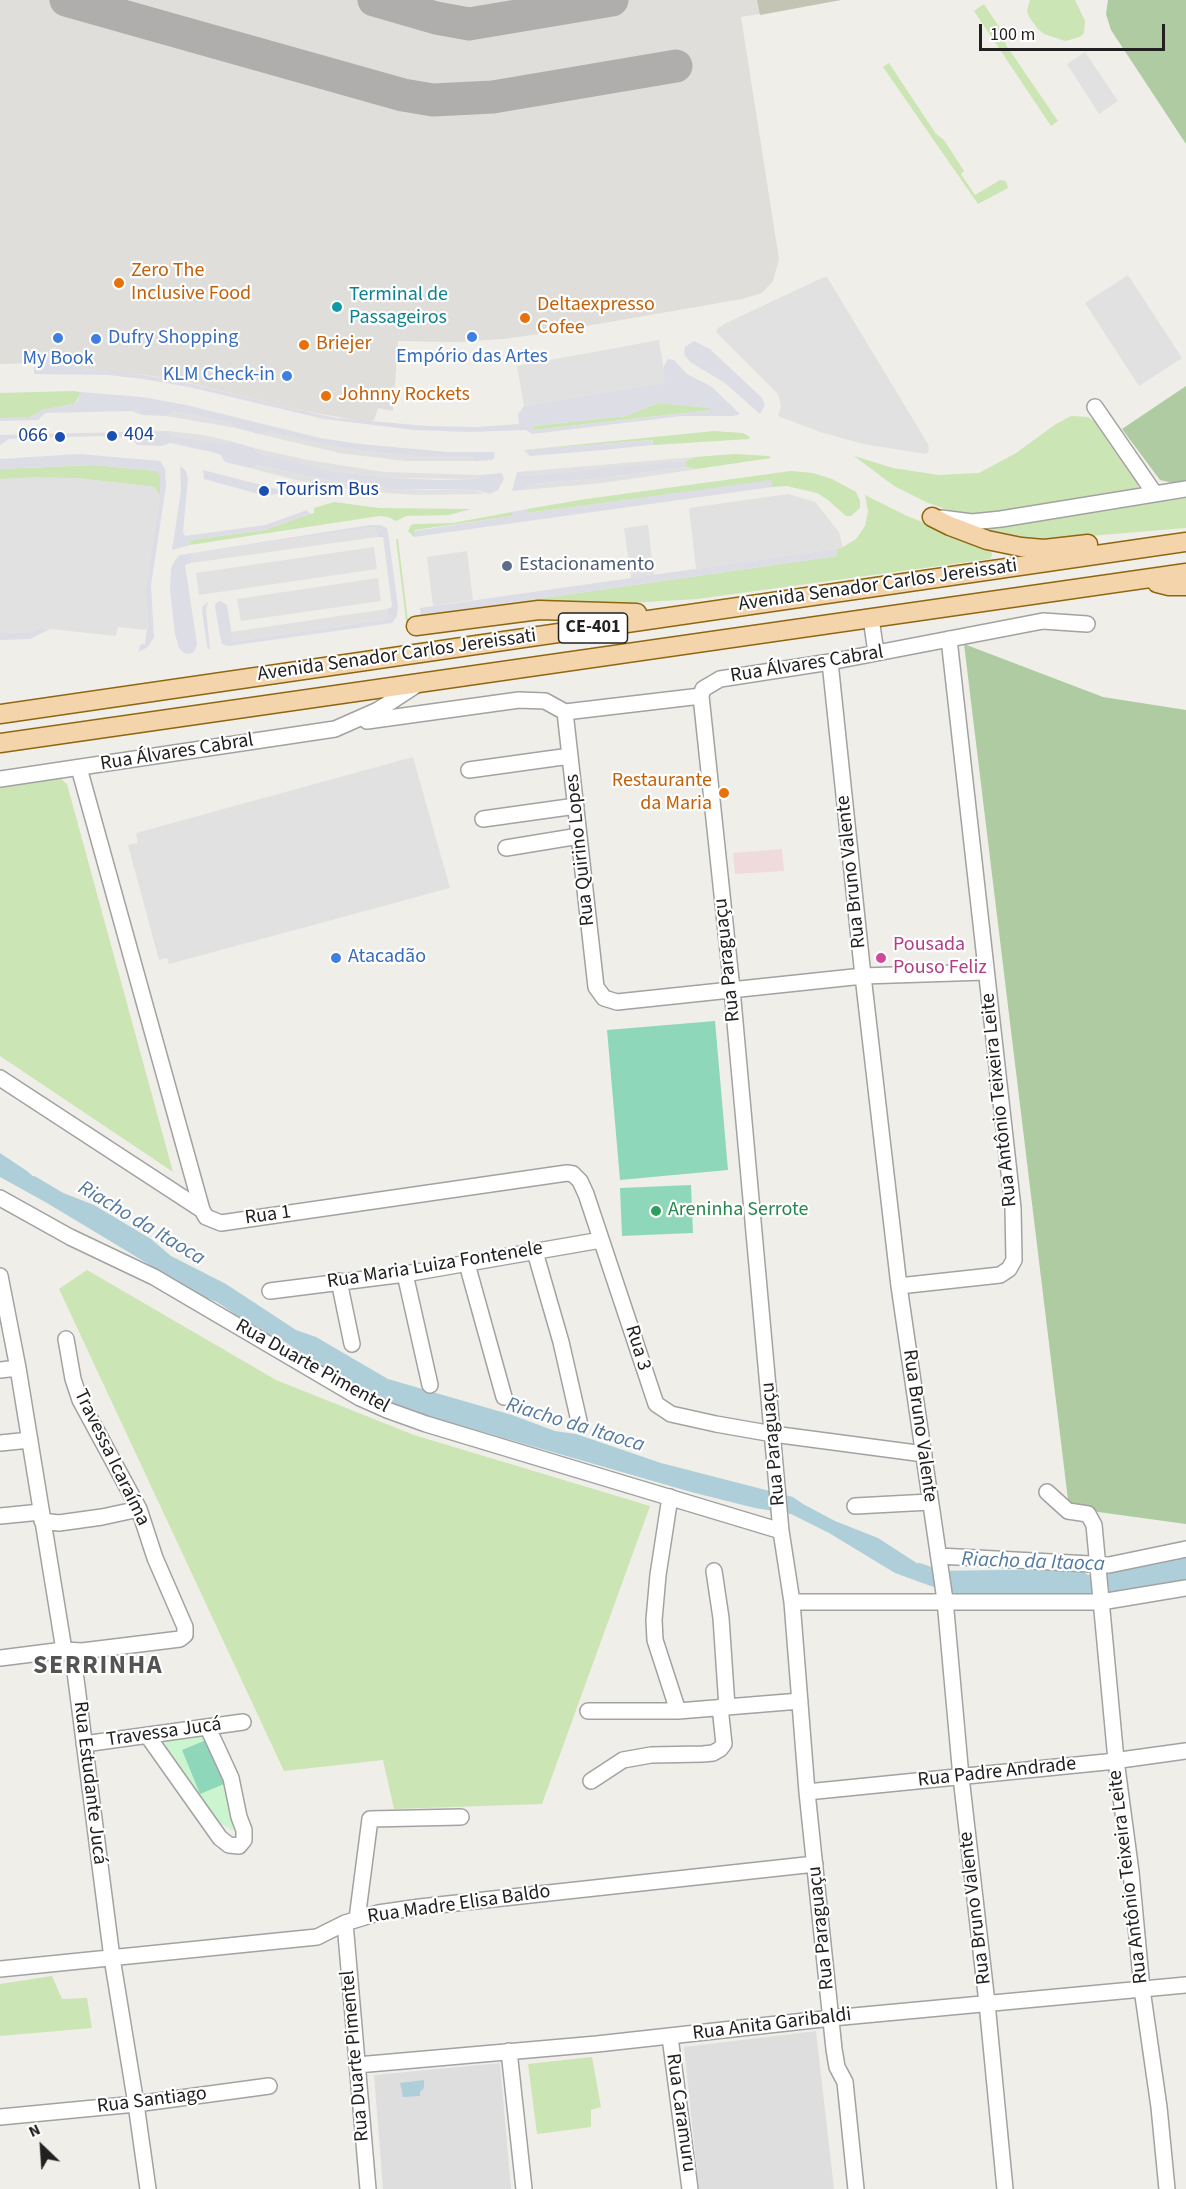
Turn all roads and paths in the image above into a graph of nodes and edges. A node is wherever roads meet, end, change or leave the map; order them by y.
1 (1095, 407) dead end
2 (1186, 489) edge
3 (1155, 494) junction
4 (932, 517) joint
5 (1180, 543) edge
6 (1186, 573) edge
7 (1144, 579) junction
8 (1186, 586) edge
9 (687, 614) junction
10 (871, 618) junction
11 (1087, 624) dead end
12 (417, 626) dead end
13 (949, 639) junction
14 (876, 654) junction
15 (830, 662) junction
16 (418, 684) junction
17 (701, 696) junction
18 (565, 712) junction
19 (0, 714) edge
20 (353, 722) junction
21 (0, 743) edge
22 (570, 756) junction
23 (79, 768) junction
24 (469, 770) dead end
25 (0, 779) edge
26 (576, 806) junction
27 (483, 819) dead end
28 (579, 836) junction
29 (506, 848) dead end
30 (985, 972) junction
31 (863, 976) junction
32 (732, 989) junction
33 (0, 1078) edge
34 (576, 1176) joint
35 (0, 1198) edge
36 (202, 1210) junction
37 (601, 1240) junction
38 (535, 1252) junction
39 (468, 1264) junction
40 (405, 1274) junction
41 (0, 1276) edge
42 (339, 1281) junction
43 (899, 1286) junction
44 (270, 1291) dead end
45 (66, 1340) dead end
46 (352, 1344) dead end
47 (18, 1368) junction
48 (0, 1370) edge
49 (430, 1385) dead end
50 (504, 1397) dead end
51 (579, 1421) dead end
52 (774, 1434) junction
53 (30, 1440) junction
54 (0, 1443) edge
55 (924, 1454) junction
56 (1047, 1492) dead end
57 (670, 1497) junction
58 (930, 1502) junction
59 (855, 1506) dead end
60 (139, 1509) junction
61 (0, 1516) edge
62 (41, 1516) junction
63 (780, 1527) junction
64 (1186, 1549) edge
65 (939, 1559) junction
66 (1097, 1567) junction
67 (714, 1570) dead end
68 (1186, 1588) edge
69 (1101, 1599) junction
70 (945, 1601) junction
71 (792, 1602) junction
72 (64, 1650) junction
73 (0, 1658) edge
74 (800, 1701) junction
75 (724, 1707) junction
76 (588, 1711) dead end
77 (678, 1711) junction
78 (243, 1722) dead end
79 (208, 1728) junction
80 (147, 1735) junction
81 (84, 1744) junction
82 (1186, 1751) edge
83 (1116, 1760) junction
84 (961, 1777) junction
85 (591, 1781) dead end
86 (807, 1792) junction
87 (461, 1817) dead end
88 (815, 1864) junction
89 (351, 1921) junction
90 (112, 1958) junction
91 (0, 1969) edge
92 (1186, 1985) edge
93 (1142, 1989) junction
94 (987, 2003) junction
95 (831, 2018) junction
96 (670, 2037) junction
97 (509, 2051) junction
98 (357, 2065) junction
99 (269, 2086) dead end
100 (136, 2104) junction
101 (0, 2117) edge
102 (148, 2189) edge
103 (368, 2189) edge
104 (524, 2189) edge
105 (690, 2189) edge
106 (856, 2189) edge
107 (1005, 2189) edge
108 (1167, 2189) edge

1 - 3 street
2 - 3 street
3 - 4 street
4 - 5 main road
5 - 9 main road, Avenida Senador Carlos Jereissati / CE-401
6 - 7 main road, Avenida Senador Carlos Jereissati / CE-401
7 - 8 main road
7 - 10 main road, Avenida Senador Carlos Jereissati / CE-401
9 - 12 main road
9 - 19 main road, Avenida Senador Carlos Jereissati / CE-401
10 - 14 street
10 - 16 main road, Avenida Senador Carlos Jereissati / CE-401
11 - 13 street, Rua Álvares Cabral
13 - 14 street, Rua Álvares Cabral
13 - 30 street, Rua Antônio Teixeira Leite
14 - 15 street, Rua Álvares Cabral
15 - 17 street, Rua Álvares Cabral
15 - 31 street, Rua Bruno Valente
16 - 20 street, Rua Álvares Cabral
16 - 21 main road, Avenida Senador Carlos Jereissati / CE-401
17 - 18 street, Rua Álvares Cabral
17 - 32 street, Rua Paraguaçu
18 - 20 street, Rua Álvares Cabral
18 - 22 street, Rua Quirino Lopes
20 - 23 street, Rua Álvares Cabral
22 - 24 street
22 - 26 street, Rua Quirino Lopes
23 - 25 street, Rua Álvares Cabral
23 - 36 street
26 - 27 street
26 - 28 street, Rua Quirino Lopes
28 - 29 street
28 - 32 street, Rua Quirino Lopes
30 - 31 street
30 - 43 street, Rua Antônio Teixeira Leite
31 - 32 street
31 - 43 street, Rua Bruno Valente
32 - 52 street, Rua Paraguaçu
33 - 36 street, Rua 1
34 - 36 street, Rua 1
34 - 37 street, Rua 3
35 - 57 street, Rua Duarte Pimentel
37 - 38 street, Rua Maria Luiza Fontenele
37 - 52 street, Rua 3
38 - 39 street, Rua Maria Luiza Fontenele
38 - 51 street
39 - 40 street, Rua Maria Luiza Fontenele
39 - 50 street
40 - 42 street, Rua Maria Luiza Fontenele
40 - 49 street
41 - 47 street, Rua Estudante Jucá
42 - 44 street, Rua Maria Luiza Fontenele
42 - 46 street
43 - 55 street, Rua Bruno Valente
45 - 60 street, Travessa Icaraíma
47 - 48 street
47 - 53 street, Rua Estudante Jucá
52 - 55 street, Rua 3
52 - 63 street, Rua Paraguaçu
53 - 54 street
53 - 62 street, Rua Estudante Jucá
55 - 58 street, Rua Bruno Valente
56 - 66 street, Rua Antônio Teixeira Leite
57 - 63 street, Rua Duarte Pimentel
57 - 77 street
58 - 59 street
58 - 65 street, Rua Bruno Valente
60 - 62 street
60 - 72 street, Travessa Icaraíma
61 - 62 street
62 - 72 street, Rua Estudante Jucá
63 - 71 street, Rua Paraguaçu
64 - 66 street
65 - 66 street
65 - 70 street, Rua Bruno Valente
66 - 69 street, Rua Antônio Teixeira Leite
67 - 75 street
68 - 69 street
69 - 70 street
69 - 83 street, Rua Antônio Teixeira Leite
70 - 71 street
70 - 84 street, Rua Bruno Valente
71 - 74 street, Rua Paraguaçu
72 - 73 street
72 - 81 street, Rua Estudante Jucá
74 - 75 street
74 - 86 street, Rua Paraguaçu
75 - 77 street
75 - 85 street
76 - 77 street
78 - 79 street, Travessa Jucá
79 - 80 street, Travessa Jucá
79 - 80 street
80 - 81 street, Travessa Jucá
81 - 90 street, Rua Estudante Jucá
82 - 83 street, Rua Padre Andrade
83 - 84 street, Rua Padre Andrade
83 - 93 street, Rua Antônio Teixeira Leite
84 - 86 street, Rua Padre Andrade
84 - 94 street, Rua Bruno Valente
86 - 88 street, Rua Paraguaçu
87 - 89 street, Rua Duarte Pimentel
88 - 89 street, Rua Madre Elisa Baldo
88 - 95 street, Rua Paraguaçu
89 - 90 street, Rua Madre Elisa Baldo
89 - 98 street, Rua Duarte Pimentel
90 - 91 street, Rua Madre Elisa Baldo
90 - 100 street, Rua Estudante Jucá
92 - 93 street, Rua Anita Garibaldi
93 - 94 street, Rua Anita Garibaldi
93 - 108 street, Rua Antônio Teixeira Leite
94 - 95 street, Rua Anita Garibaldi
94 - 107 street, Rua Bruno Valente
95 - 96 street, Rua Anita Garibaldi
95 - 106 street, Rua Paraguaçu
96 - 97 street, Rua Anita Garibaldi
96 - 105 street, Rua Caramuru
97 - 98 street, Rua Anita Garibaldi
97 - 104 street
98 - 103 street, Rua Duarte Pimentel
99 - 100 street, Rua Santiago
100 - 101 street, Rua Santiago
100 - 102 street, Rua Estudante Jucá

